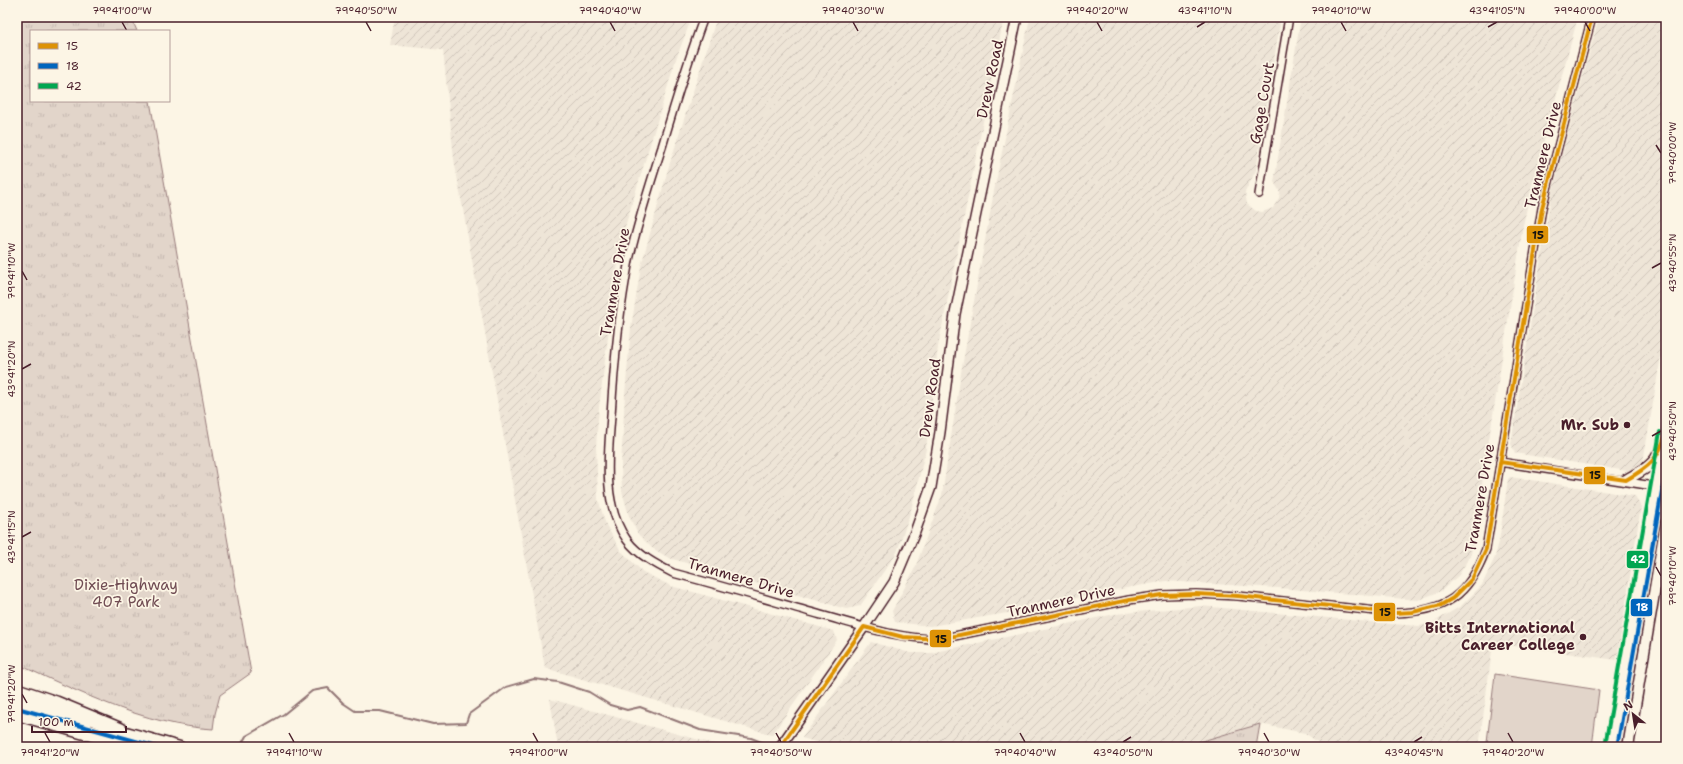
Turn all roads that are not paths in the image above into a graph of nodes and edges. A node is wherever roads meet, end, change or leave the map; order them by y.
1 (704, 17) edge
2 (1017, 17) edge
3 (1289, 17) edge
4 (1592, 17) edge
5 (1259, 194) dead end
6 (1666, 434) edge
7 (1500, 462) junction
8 (1626, 480) junction
9 (1662, 486) edge
10 (1666, 527) edge
11 (864, 627) junction
12 (17, 690) edge
13 (17, 702) edge
14 (17, 715) edge
15 (121, 730) junction
16 (130, 747) edge
17 (180, 747) edge
18 (780, 747) edge
19 (1611, 747) edge
20 (1628, 747) edge

1 - 11 street, Tranmere Drive
2 - 11 street, Drew Road
3 - 5 street, Gage Court
4 - 7 street, Tranmere Drive
6 - 8 main road
6 - 9 main road
7 - 8 street
7 - 11 street, Tranmere Drive
8 - 9 street
9 - 19 main road
10 - 20 main road
11 - 18 street, Drew Road
12 - 15 highway
13 - 15 main road
14 - 16 main road
15 - 17 main road

